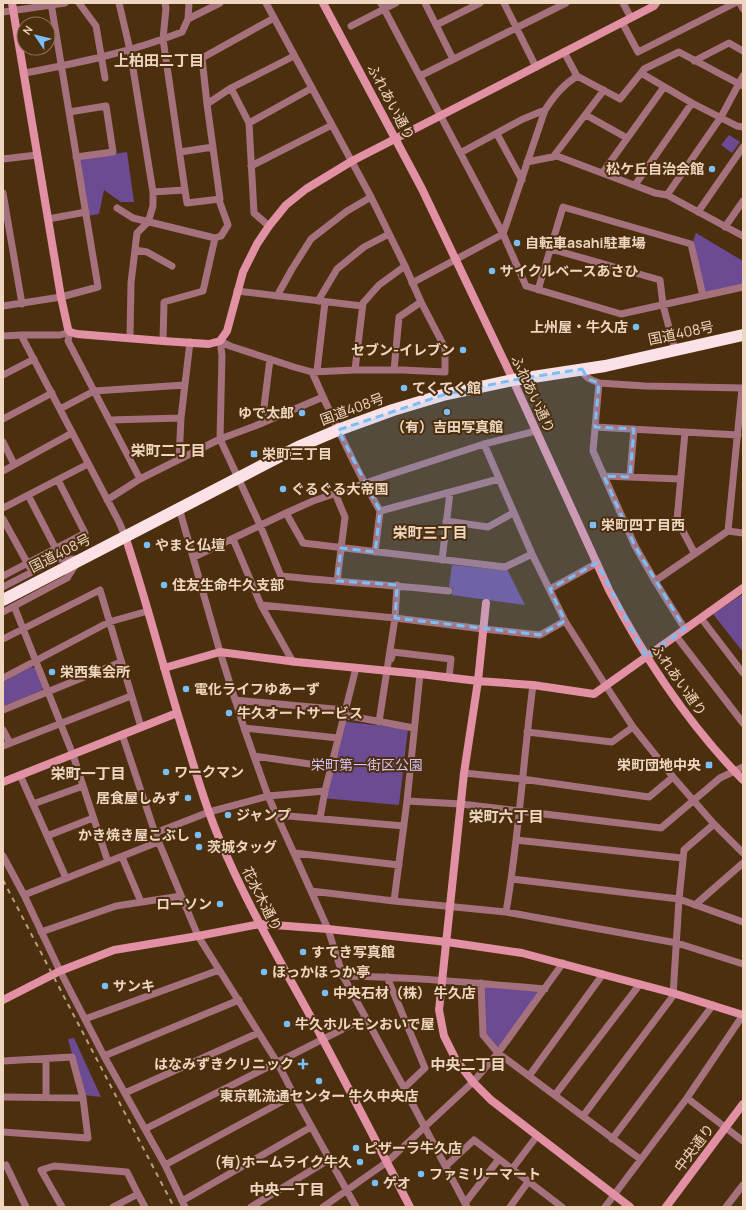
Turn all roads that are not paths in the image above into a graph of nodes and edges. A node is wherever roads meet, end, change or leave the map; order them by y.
1 (65, 3) edge
2 (79, 3) edge
3 (119, 3) edge
4 (165, 3) edge
5 (189, 3) edge
6 (220, 3) edge
7 (266, 3) edge
8 (323, 3) edge
9 (396, 3) edge
10 (425, 3) edge
11 (480, 3) edge
12 (504, 3) edge
13 (566, 3) edge
14 (623, 3) edge
15 (656, 3) edge
16 (735, 3) edge
17 (740, 3) edge
18 (51, 4) edge
19 (382, 6) edge
20 (12, 7) edge
21 (743, 9) edge
22 (3, 12) edge
23 (274, 18) junction
24 (631, 18) junction
25 (188, 19) junction
26 (622, 22) junction
27 (436, 25) junction
28 (351, 26) dead end
29 (516, 28) junction
30 (163, 39) junction
31 (130, 50) junction
32 (743, 51) edge
33 (564, 52) junction
34 (294, 56) junction
35 (102, 57) junction
36 (454, 59) junction
37 (694, 60) junction
38 (61, 66) junction
39 (536, 67) junction
40 (24, 73) junction
41 (641, 73) junction
42 (420, 76) junction
43 (577, 76) junction
44 (743, 76) edge
45 (105, 78) dead end
46 (741, 85) edge
47 (664, 87) junction
48 (231, 88) junction
49 (312, 88) junction
50 (604, 90) junction
51 (692, 103) junction
52 (206, 104) junction
53 (545, 110) junction
54 (69, 112) junction
55 (586, 114) junction
56 (441, 116) junction
57 (721, 117) junction
58 (249, 123) junction
59 (332, 124) junction
60 (743, 127) edge
61 (497, 134) junction
62 (628, 138) junction
63 (396, 139) junction
64 (213, 147) junction
65 (743, 147) edge
66 (180, 152) junction
67 (460, 153) junction
68 (37, 155) junction
69 (76, 157) junction
70 (553, 157) junction
71 (3, 160) edge
72 (352, 161) junction
73 (527, 162) junction
74 (251, 166) junction
75 (603, 172) junction
76 (522, 180) junction
77 (635, 185) junction
78 (185, 190) junction
79 (153, 192) junction
80 (3, 194) edge
81 (667, 195) junction
82 (371, 198) junction
83 (219, 200) junction
84 (743, 201) edge
85 (117, 208) dead end
86 (86, 212) junction
87 (698, 212) junction
88 (48, 219) junction
89 (148, 222) junction
90 (269, 226) junction
91 (725, 227) junction
92 (389, 234) junction
93 (503, 234) junction
94 (743, 236) edge
95 (215, 238) junction
96 (551, 249) junction
97 (135, 250) junction
98 (456, 259) junction
99 (172, 266) dead end
100 (405, 266) junction
101 (412, 283) junction
102 (743, 287) edge
103 (538, 290) junction
104 (237, 291) junction
105 (277, 296) junction
106 (703, 296) junction
107 (61, 297) junction
108 (321, 301) junction
109 (421, 302) junction
110 (22, 304) junction
111 (663, 305) junction
112 (3, 306) edge
113 (362, 306) junction
114 (70, 332) junction
115 (21, 335) junction
116 (743, 335) edge
117 (3, 336) edge
118 (130, 338) junction
119 (163, 341) junction
120 (220, 341) junction
121 (190, 342) junction
122 (675, 350) junction
123 (34, 359) junction
124 (270, 359) junction
125 (355, 370) junction
126 (394, 370) junction
127 (582, 370) junction
128 (315, 371) junction
129 (3, 375) edge
130 (513, 380) junction
131 (600, 383) junction
132 (185, 385) junction
133 (742, 388) edge
134 (94, 391) junction
135 (52, 393) junction
136 (323, 397) junction
137 (60, 409) junction
138 (181, 418) junction
139 (3, 419) edge
140 (110, 420) junction
141 (262, 423) junction
142 (595, 427) junction
143 (634, 429) junction
144 (338, 430) junction
145 (536, 431) junction
146 (685, 432) junction
147 (72, 433) junction
148 (738, 435) junction
149 (220, 439) junction
150 (3, 442) edge
151 (484, 444) junction
152 (179, 459) junction
153 (14, 464) junction
154 (88, 464) junction
155 (3, 466) edge
156 (3, 470) edge
157 (604, 476) junction
158 (237, 477) junction
159 (630, 477) junction
160 (140, 479) junction
161 (58, 480) junction
162 (499, 480) junction
163 (680, 480) junction
164 (364, 483) junction
165 (450, 492) junction
166 (335, 493) junction
167 (28, 496) junction
168 (107, 500) junction
169 (3, 508) edge
170 (179, 508) junction
171 (380, 512) junction
172 (286, 513) junction
173 (513, 513) junction
174 (3, 519) edge
175 (446, 521) junction
176 (260, 525) junction
177 (728, 531) junction
178 (743, 533) edge
179 (125, 536) junction
180 (233, 539) junction
181 (341, 548) junction
182 (56, 549) junction
183 (375, 552) junction
184 (532, 554) junction
185 (695, 554) junction
186 (194, 558) junction
187 (80, 559) junction
188 (442, 560) junction
189 (596, 563) junction
190 (28, 564) junction
191 (32, 572) junction
192 (3, 576) edge
193 (654, 581) junction
194 (337, 582) junction
195 (397, 585) junction
196 (3, 587) edge
197 (743, 588) edge
198 (550, 589) junction
199 (449, 591) dead end
200 (3, 600) edge
201 (486, 602) dead end
202 (261, 605) junction
203 (14, 606) junction
204 (148, 611) junction
205 (3, 612) edge
206 (395, 618) junction
207 (701, 618) junction
208 (566, 621) junction
209 (110, 622) junction
210 (22, 629) junction
211 (483, 629) junction
212 (685, 629) junction
213 (676, 636) junction
214 (3, 639) edge
215 (220, 652) junction
216 (646, 658) junction
217 (35, 661) junction
218 (121, 662) junction
219 (293, 662) junction
220 (164, 668) junction
221 (356, 668) junction
222 (387, 671) junction
223 (743, 673) edge
224 (420, 674) junction
225 (3, 678) edge
226 (449, 678) junction
227 (478, 681) junction
228 (534, 685) junction
229 (606, 686) junction
230 (47, 692) junction
231 (132, 696) junction
232 (235, 700) junction
233 (3, 710) edge
234 (177, 713) junction
235 (345, 713) junction
236 (379, 722) junction
237 (60, 723) junction
238 (743, 723) edge
239 (141, 727) junction
240 (633, 727) junction
241 (244, 728) junction
242 (414, 728) junction
243 (3, 730) edge
244 (527, 732) junction
245 (122, 734) junction
246 (338, 738) junction
247 (6, 745) edge
248 (73, 754) junction
249 (254, 756) junction
250 (331, 767) junction
251 (743, 767) edge
252 (734, 771) junction
253 (464, 773) junction
254 (20, 775) junction
255 (673, 778) junction
256 (522, 779) junction
257 (743, 780) edge
258 (3, 782) edge
259 (83, 786) junction
260 (325, 791) junction
261 (268, 796) junction
262 (693, 801) junction
263 (407, 802) junction
264 (33, 804) junction
265 (461, 804) junction
266 (209, 812) junction
267 (519, 812) junction
268 (278, 815) junction
269 (93, 818) junction
270 (320, 818) junction
271 (714, 824) junction
272 (404, 826) junction
273 (155, 833) junction
274 (47, 836) junction
275 (516, 840) junction
276 (158, 842) junction
277 (295, 853) junction
278 (743, 853) edge
279 (3, 856) edge
280 (122, 857) junction
281 (682, 858) junction
282 (108, 862) junction
283 (743, 863) edge
284 (399, 865) junction
285 (66, 878) junction
286 (512, 879) junction
287 (311, 891) junction
288 (24, 895) junction
289 (181, 896) junction
290 (679, 899) junction
291 (394, 901) junction
292 (141, 902) junction
293 (695, 904) junction
294 (451, 906) junction
295 (506, 912) junction
296 (743, 922) edge
297 (260, 924) junction
298 (328, 929) junction
299 (41, 932) junction
300 (198, 936) junction
301 (447, 942) junction
302 (677, 943) junction
303 (563, 963) junction
304 (743, 964) edge
305 (219, 970) junction
306 (60, 971) junction
307 (603, 974) junction
308 (343, 976) junction
309 (387, 977) junction
310 (441, 980) junction
311 (481, 983) junction
312 (640, 984) junction
313 (545, 989) junction
314 (673, 993) junction
315 (3, 1000) edge
316 (239, 1000) junction
317 (713, 1005) junction
318 (743, 1015) edge
319 (365, 1018) junction
320 (85, 1019) junction
321 (258, 1033) junction
322 (323, 1040) junction
323 (498, 1052) junction
324 (104, 1056) junction
325 (46, 1060) junction
326 (3, 1062) edge
327 (277, 1062) junction
328 (529, 1076) junction
329 (473, 1082) junction
330 (404, 1088) junction
331 (125, 1093) junction
332 (294, 1095) junction
333 (555, 1095) junction
334 (3, 1097) edge
335 (46, 1097) junction
336 (83, 1098) junction
337 (687, 1098) junction
338 (743, 1104) edge
339 (583, 1116) junction
340 (311, 1127) junction
341 (425, 1127) junction
342 (726, 1127) junction
343 (145, 1129) junction
344 (3, 1132) edge
345 (537, 1136) junction
346 (612, 1139) junction
347 (743, 1141) edge
348 (330, 1159) junction
349 (499, 1159) junction
350 (640, 1160) junction
351 (386, 1162) junction
352 (165, 1164) junction
353 (6, 1165) dead end
354 (446, 1166) junction
355 (512, 1169) junction
356 (528, 1182) junction
357 (743, 1185) edge
358 (347, 1190) junction
359 (138, 1194) junction
360 (614, 1195) junction
361 (184, 1204) edge
362 (466, 1205) edge
363 (560, 1206) edge
364 (26, 1207) edge
365 (62, 1207) edge
366 (113, 1207) edge
367 (145, 1207) edge
368 (251, 1207) edge
369 (323, 1207) edge
370 (356, 1207) edge
371 (410, 1207) edge
372 (510, 1207) edge
373 (605, 1207) edge
374 (630, 1207) edge
375 (666, 1207) edge
376 (726, 1207) edge

1 - 18 street
2 - 35 street
3 - 31 street
4 - 30 street
5 - 25 street
6 - 25 street
7 - 23 street
8 - 63 street, ふれあい通り
9 - 19 street
10 - 27 street
11 - 27 street
12 - 29 street
13 - 29 street
14 - 24 street
15 - 24 street
16 - 26 street
17 - 21 street
18 - 20 street
18 - 38 street
19 - 28 street
19 - 42 street
20 - 22 street
20 - 40 street
23 - 34 street
23 - 52 street
24 - 26 street
25 - 30 street
26 - 33 street
27 - 36 street
29 - 36 street
29 - 39 street
30 - 31 street
30 - 66 street
31 - 35 street
31 - 79 street
32 - 37 street
33 - 39 street
33 - 43 street
34 - 48 street
34 - 49 street
35 - 38 street
35 - 45 street
36 - 42 street
37 - 41 street
37 - 46 street
38 - 40 street
38 - 54 street
39 - 56 street
40 - 68 street
41 - 47 street
41 - 50 street
42 - 56 street
43 - 50 street
43 - 53 street
44 - 46 street
46 - 57 street
47 - 51 street
47 - 62 street
48 - 52 street
48 - 58 street
49 - 58 street
49 - 59 street
50 - 55 street
51 - 57 street
51 - 77 street
52 - 64 street
53 - 61 street
53 - 73 street
54 - 69 street
54 - 69 street
55 - 62 street
55 - 70 street
56 - 63 street
56 - 67 street
57 - 60 street
57 - 81 street
58 - 74 street
59 - 72 street
59 - 74 street
61 - 67 street
61 - 76 street
62 - 75 street
63 - 72 street
63 - 98 street, ふれあい通り
64 - 66 street
64 - 83 street
65 - 87 street
66 - 78 street
67 - 93 street
68 - 71 street
68 - 88 street
69 - 86 street
70 - 73 street
70 - 75 street
72 - 82 street
72 - 90 street
73 - 76 street
74 - 90 street
75 - 77 street
76 - 93 street
77 - 81 street
78 - 79 street
78 - 83 street
79 - 89 street
80 - 110 street
81 - 87 street
82 - 92 street
82 - 105 street
83 - 95 street
84 - 91 street
85 - 89 street
86 - 88 street
86 - 107 street
87 - 91 street
88 - 107 street
89 - 95 street
89 - 97 street
90 - 104 street
91 - 94 street
92 - 100 street
92 - 108 street
93 - 98 street
93 - 103 street
95 - 119 street
96 - 103 street
96 - 106 street
96 - 111 street
97 - 99 street
97 - 118 street
98 - 101 street
98 - 130 street, ふれあい通り
100 - 101 street
100 - 113 street
101 - 109 street
102 - 106 street
103 - 111 street
104 - 105 street
104 - 120 street
105 - 108 street
106 - 111 street
107 - 110 street
107 - 114 street
108 - 113 street
108 - 128 street
109 - 126 street
109 - 126 street
110 - 112 street
111 - 122 street
113 - 125 street
114 - 115 street
114 - 118 street
114 - 134 street
115 - 117 street
115 - 123 street
116 - 122 highway, 国道408号
118 - 119 street
119 - 121 street
120 - 121 street
120 - 124 street
120 - 149 street
121 - 132 street
122 - 127 highway, 国道408号
123 - 129 street
123 - 135 street
124 - 128 street
124 - 141 street
125 - 126 street
125 - 128 street
127 - 130 highway, 国道408号
127 - 131 street
128 - 136 street
130 - 144 highway, 国道408号
130 - 145 street, ふれあい通り
131 - 133 street
131 - 142 street
132 - 134 street
132 - 138 street
133 - 148 street
134 - 137 street
134 - 140 street
135 - 137 street
135 - 139 street
136 - 141 street
136 - 144 street
137 - 147 street
138 - 140 street
138 - 152 street
140 - 160 street
141 - 149 street
142 - 143 street
142 - 157 street
143 - 146 street
143 - 159 street
144 - 158 highway, 国道408号
144 - 164 street
145 - 151 street
145 - 189 street, ふれあい通り
146 - 148 street
146 - 163 street
147 - 153 street
147 - 154 street
148 - 177 street
149 - 152 street
149 - 158 street
150 - 153 street
151 - 162 street
151 - 164 street
152 - 160 street
153 - 155 street
153 - 156 street
154 - 161 street
154 - 168 street
157 - 159 street
157 - 193 street
158 - 170 highway, 国道408号
158 - 176 street
159 - 163 street
160 - 168 street
161 - 167 street
161 - 182 street
162 - 165 street
162 - 173 street
163 - 185 street
164 - 166 street
164 - 171 street
165 - 171 street
165 - 175 street
166 - 172 street
166 - 181 street
167 - 169 street
167 - 182 street
168 - 179 street
170 - 179 highway, 国道408号
170 - 186 street
171 - 183 street
172 - 176 street
172 - 181 street
173 - 175 street
173 - 184 street
174 - 190 street
175 - 188 street
176 - 180 street
176 - 194 street
177 - 178 street
177 - 185 street
179 - 187 highway, 国道408号
179 - 204 street, 花水木通り
180 - 186 street
180 - 202 street
181 - 183 street
181 - 194 street
182 - 190 street
183 - 188 street
184 - 188 street
184 - 198 street
185 - 193 street
186 - 215 street
187 - 191 street
187 - 200 highway, 国道408号
187 - 203 street
189 - 198 street
189 - 216 street, ふれあい通り
190 - 191 street
190 - 192 street
191 - 196 street
193 - 212 street
194 - 195 street
195 - 199 street
195 - 206 street
197 - 207 street
198 - 208 street
201 - 211 street
202 - 206 street
202 - 219 street
203 - 205 street
203 - 210 street
204 - 209 street
204 - 220 street, 花水木通り
206 - 211 street
206 - 222 street
207 - 212 street
207 - 223 street
208 - 211 street
208 - 229 street
209 - 210 street
209 - 217 street
209 - 218 street
210 - 214 street
210 - 217 street
211 - 227 street
212 - 213 street
213 - 216 street
213 - 238 street
215 - 219 street
215 - 220 street
215 - 232 street
216 - 229 street
216 - 252 street, ふれあい通り
217 - 225 street
217 - 230 street
218 - 230 street
218 - 231 street
219 - 221 street
220 - 234 street, 花水木通り
221 - 222 street
221 - 235 street
222 - 224 street
222 - 226 street
222 - 236 street
224 - 226 street
224 - 242 street
226 - 227 street
227 - 228 street
227 - 253 street
228 - 229 street
228 - 244 street
229 - 240 street
230 - 233 street
230 - 237 street
231 - 237 street
231 - 239 street
232 - 235 street
232 - 241 street
234 - 239 street
234 - 266 street, 花水木通り
235 - 236 street
235 - 246 street
236 - 242 street
237 - 247 street
237 - 248 street
239 - 245 street
240 - 244 street
240 - 255 street
241 - 246 street
241 - 249 street
242 - 263 street
243 - 247 street
244 - 256 street
245 - 248 street
245 - 273 street
246 - 250 street
248 - 254 street
248 - 259 street
249 - 250 street
249 - 261 street
250 - 260 street
251 - 252 street
252 - 257 street, ふれあい通り
252 - 262 street
253 - 256 street
253 - 265 street
254 - 258 street
254 - 264 street
255 - 256 street
255 - 262 street
256 - 267 street
259 - 264 street
259 - 269 street
260 - 261 street
260 - 270 street
261 - 266 street
261 - 268 street
262 - 267 street
262 - 271 street
263 - 265 street
263 - 272 street
264 - 274 street
265 - 267 street
265 - 294 street
266 - 273 street
266 - 297 street, 花水木通り
267 - 275 street
268 - 270 street
268 - 277 street
269 - 274 street
269 - 282 street
270 - 272 street
271 - 278 street
271 - 281 street
272 - 284 street
273 - 276 street
274 - 285 street
275 - 281 street
275 - 286 street
276 - 280 street
276 - 289 street
277 - 284 street
277 - 287 street
279 - 288 street
280 - 282 street
280 - 292 street
281 - 290 street
282 - 285 street
283 - 293 street
284 - 291 street
285 - 288 street
286 - 290 street
286 - 295 street
287 - 291 street
287 - 298 street
288 - 299 street
289 - 292 street
289 - 300 street
290 - 293 street
290 - 302 street
291 - 294 street
292 - 299 street
293 - 296 street
294 - 295 street
294 - 301 street
295 - 302 street
297 - 298 street
297 - 300 street
297 - 322 street, 花水木通り
298 - 301 street
298 - 308 street
299 - 306 street
300 - 305 street
300 - 306 street
301 - 303 street
301 - 310 street
302 - 304 street
302 - 314 street
303 - 307 street
303 - 313 street
305 - 316 street
305 - 320 street
306 - 315 street
306 - 320 street
307 - 312 street
307 - 328 street
308 - 309 street
308 - 319 street
309 - 310 street
309 - 330 street
310 - 311 street
310 - 329 street
311 - 313 street
311 - 323 street
312 - 314 street
312 - 333 street
313 - 323 street
314 - 317 street
314 - 339 street
316 - 321 street
316 - 324 street
317 - 318 street
317 - 346 street
318 - 337 street
319 - 322 street
319 - 330 street
320 - 324 street
321 - 327 street
321 - 331 street
322 - 327 street
322 - 351 street, 花水木通り
323 - 328 street
323 - 329 street
324 - 331 street
325 - 326 street
325 - 335 street
325 - 336 street
327 - 332 street
327 - 343 street
328 - 333 street
329 - 341 street
329 - 345 street
330 - 341 street
331 - 343 street
332 - 340 street
332 - 352 street
333 - 339 street
334 - 335 street
335 - 336 street
336 - 344 street
337 - 342 street
337 - 350 street
338 - 342 street, 中央通り
339 - 346 street
340 - 348 street
340 - 361 street
341 - 351 street
341 - 354 street
342 - 347 street
342 - 375 street, 中央通り
343 - 352 street
345 - 355 street
345 - 360 street
346 - 350 street
348 - 358 street
348 - 368 street
349 - 354 street
349 - 355 street
349 - 362 street
350 - 360 street
351 - 358 street
351 - 371 street, 花水木通り
352 - 361 street
353 - 364 street
354 - 362 street
355 - 356 street
356 - 363 street
356 - 372 street
357 - 376 street
358 - 369 street
358 - 370 street
359 - 365 street
359 - 366 street
359 - 367 street
360 - 373 street
360 - 374 street

